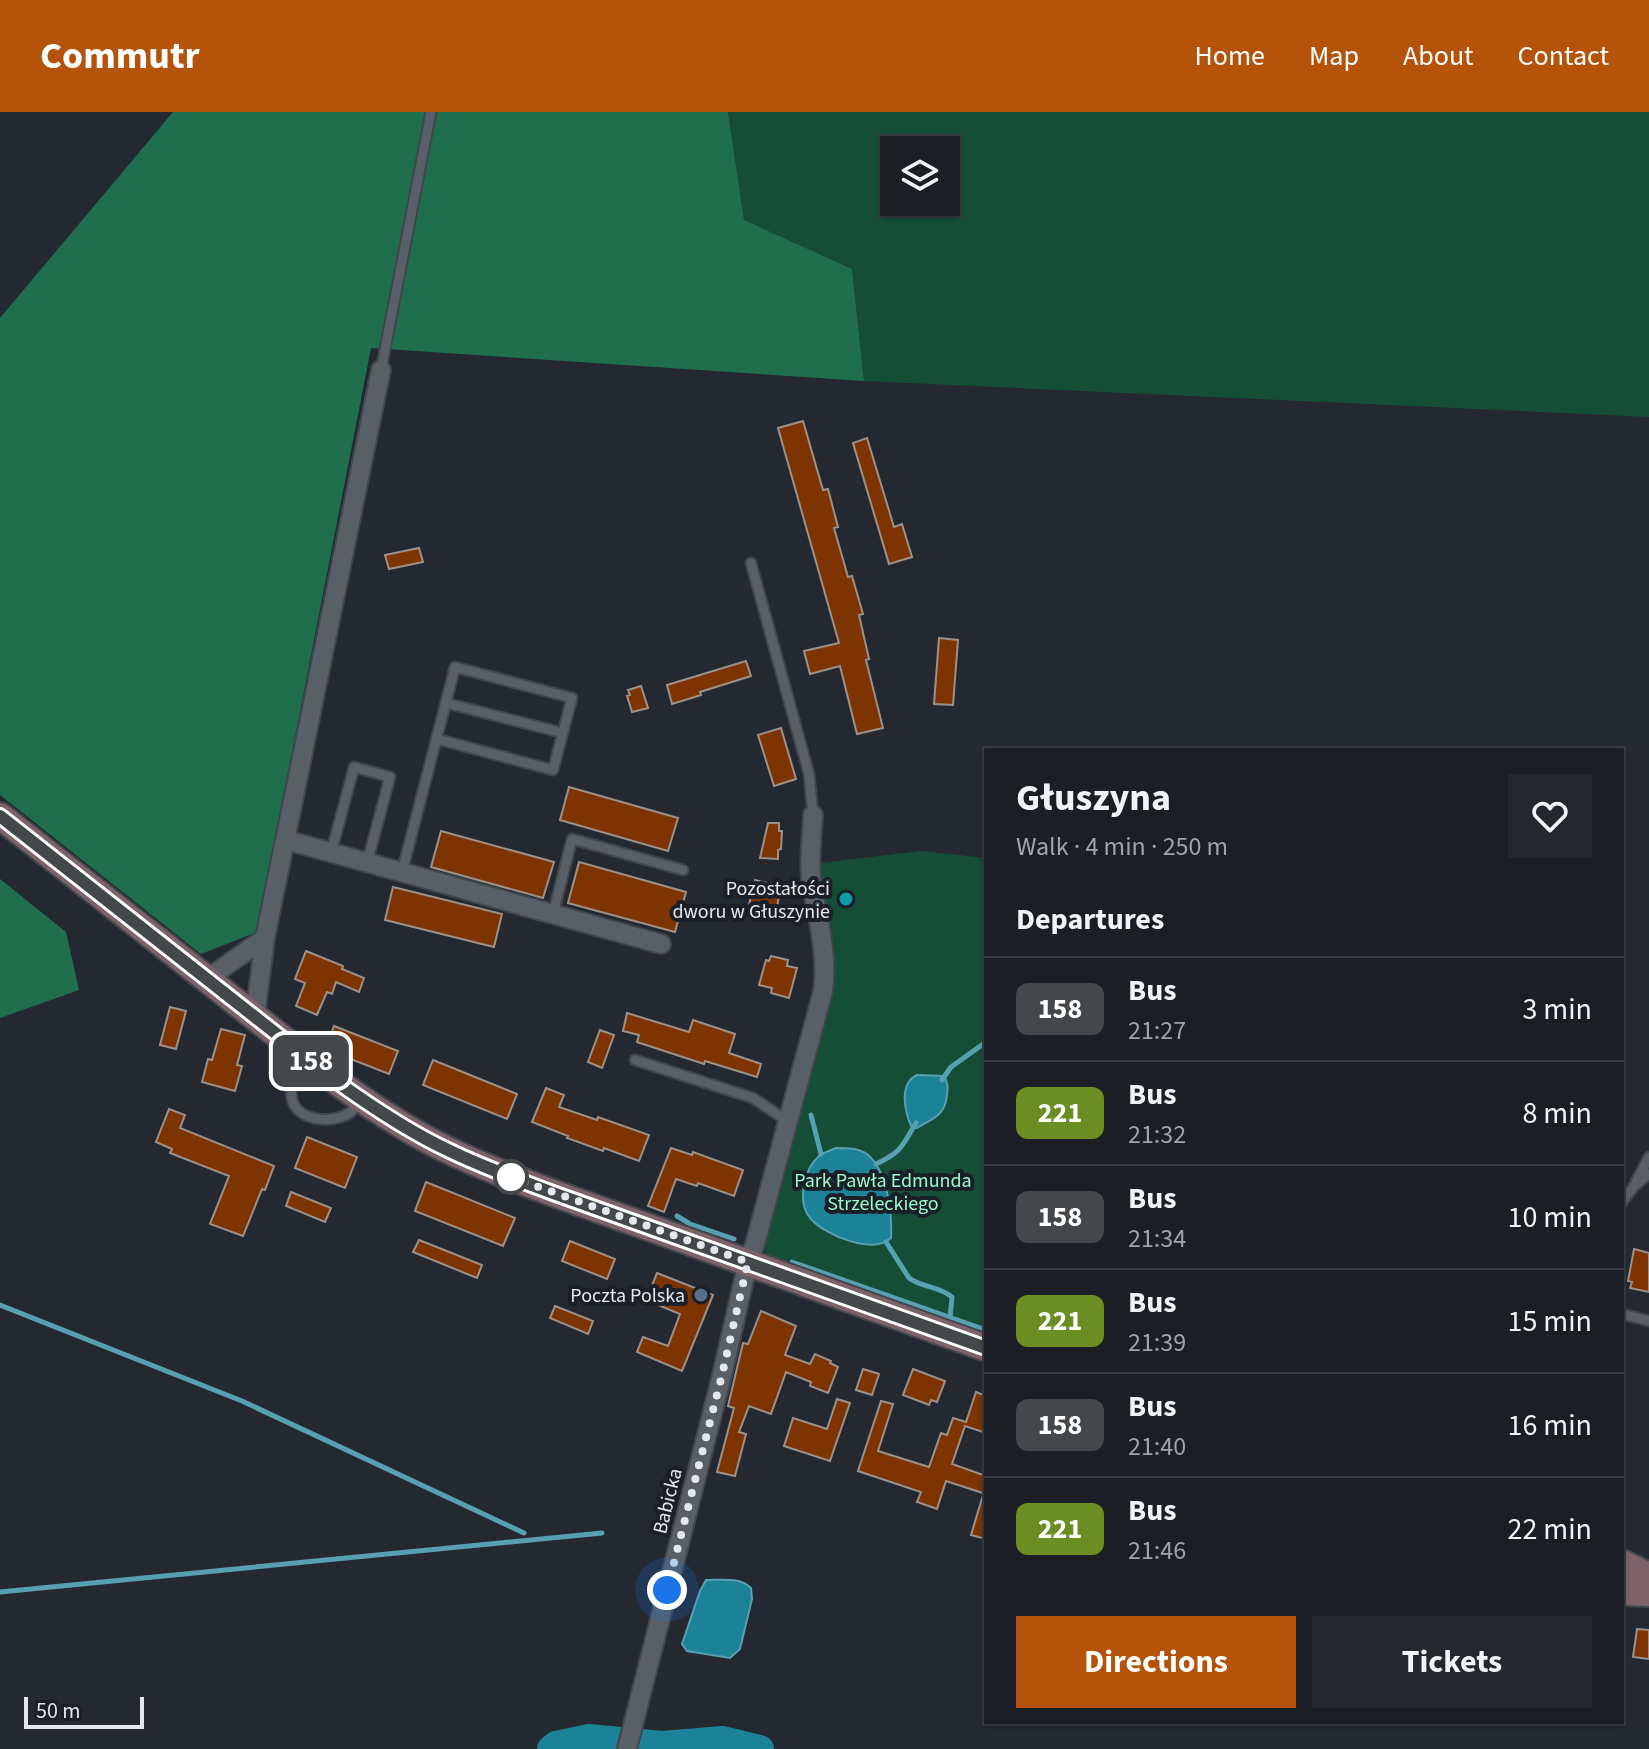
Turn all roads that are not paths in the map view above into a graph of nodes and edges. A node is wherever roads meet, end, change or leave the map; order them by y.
1 (431, 112) edge
2 (381, 370) joint
3 (751, 563) dead end
4 (446, 703) junction
5 (563, 733) junction
6 (437, 739) junction
7 (813, 815) joint
8 (0, 816) edge
9 (286, 840) junction
10 (331, 853) junction
11 (367, 863) junction
12 (683, 870) dead end
13 (402, 872) junction
14 (553, 914) junction
15 (265, 938) junction
16 (661, 944) dead end
17 (207, 979) junction
18 (255, 1016) junction
19 (298, 1051) junction
20 (635, 1060) dead end
21 (360, 1098) junction
22 (789, 1122) junction
23 (1649, 1157) edge
24 (1649, 1174) edge
25 (1634, 1186) junction
26 (1624, 1199) edge
27 (748, 1262) junction
28 (1624, 1315) edge
29 (1649, 1321) edge
30 (984, 1347) edge
31 (1624, 1564) edge
32 (1649, 1576) edge
33 (1624, 1592) edge
34 (1649, 1593) edge
35 (627, 1749) edge

1 - 2 lane
2 - 9 street
3 - 7 lane
4 - 5 lane
4 - 5 lane
4 - 6 lane
5 - 6 lane
6 - 13 lane
7 - 22 street, Babicka
8 - 17 street
9 - 10 street
9 - 15 street
10 - 11 street
10 - 11 lane
11 - 13 street
12 - 14 lane
13 - 14 street
14 - 16 street
15 - 17 street
15 - 18 street
17 - 18 street
18 - 19 street
19 - 21 street
19 - 21 lane
20 - 22 lane
21 - 27 street
22 - 27 street, Babicka
23 - 25 lane
24 - 25 lane
25 - 26 lane
27 - 30 street
27 - 35 street, Babicka
28 - 29 lane
31 - 32 street
33 - 34 street

